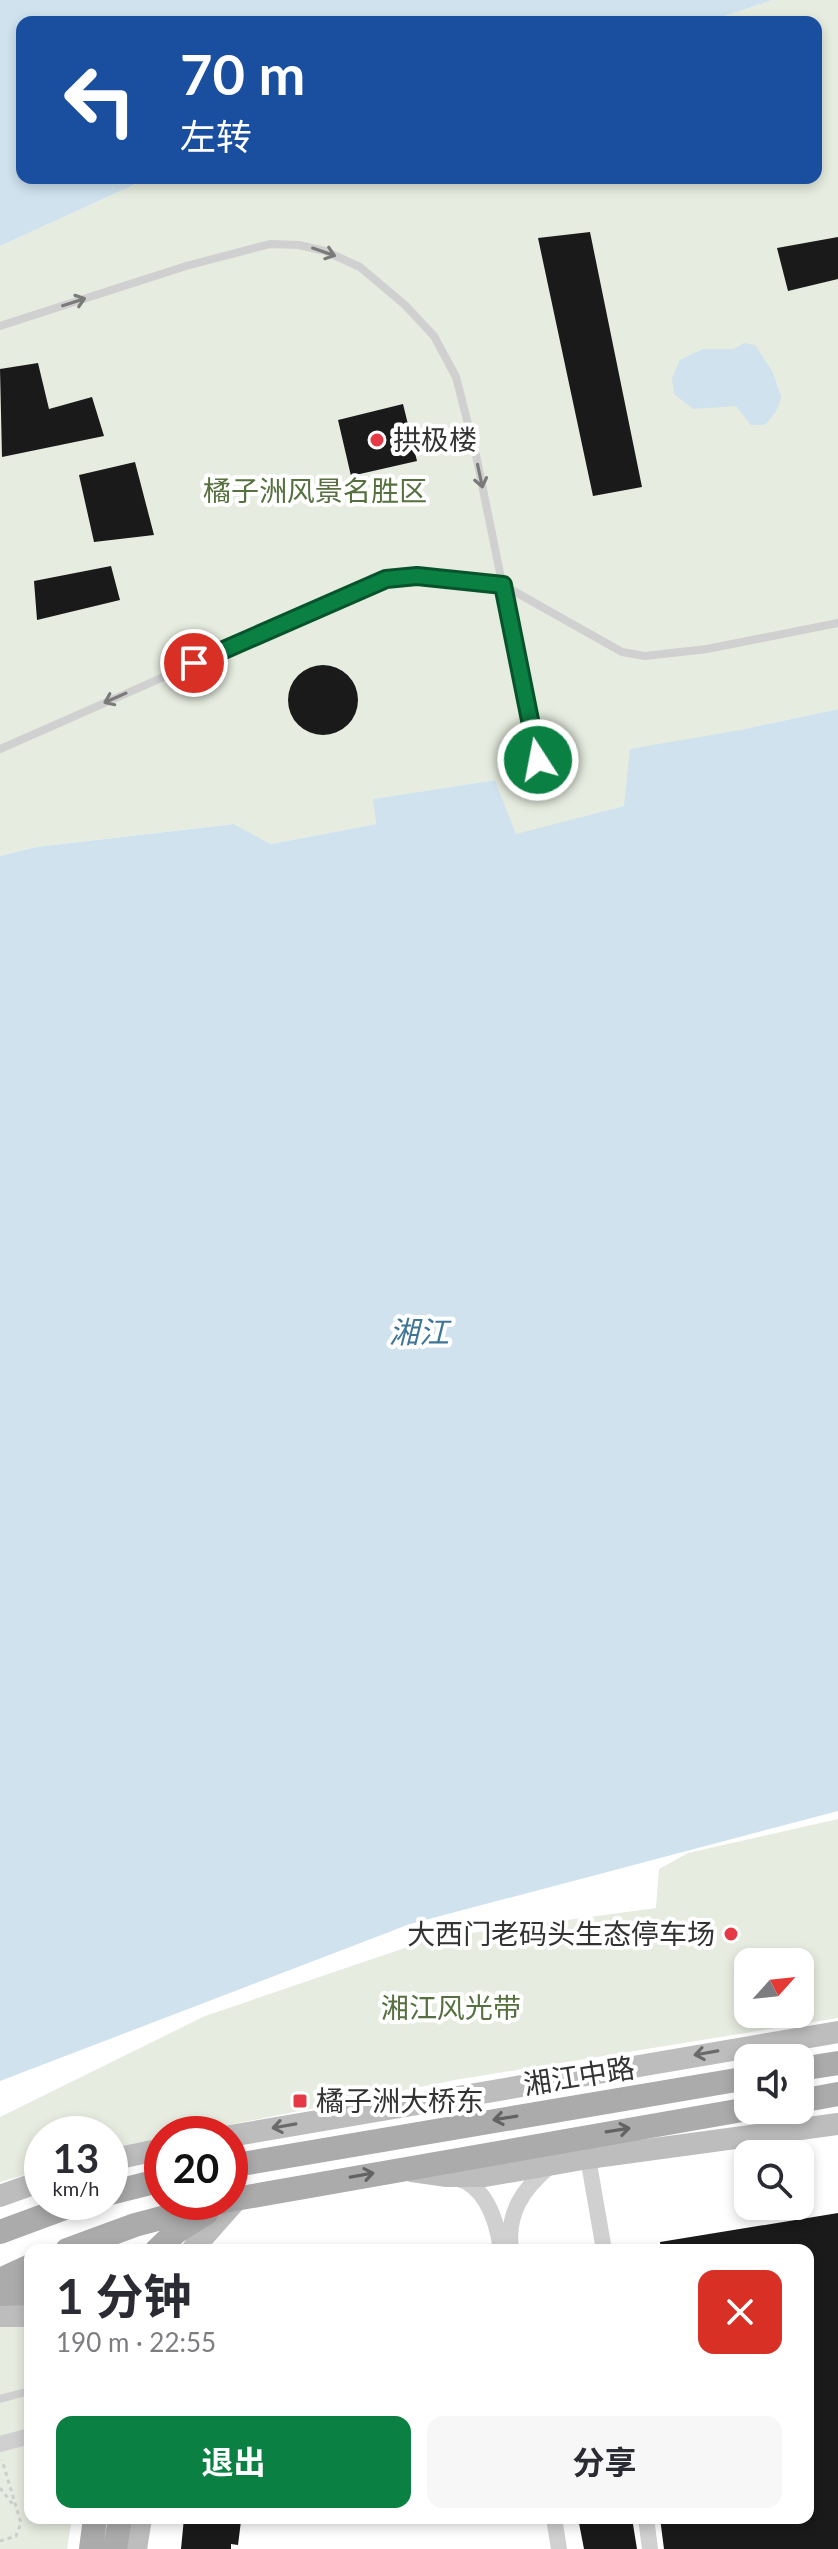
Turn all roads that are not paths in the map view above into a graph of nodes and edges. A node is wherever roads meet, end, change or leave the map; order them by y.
1 (0, 326) edge
2 (503, 585) junction
3 (838, 623) edge
4 (0, 749) edge
5 (538, 760) dead end
6 (838, 2032) edge
7 (838, 2063) edge
8 (814, 2067) edge
9 (734, 2080) edge
10 (838, 2094) edge
11 (814, 2098) edge
12 (734, 2111) edge
13 (838, 2124) edge
14 (248, 2133) edge
15 (588, 2158) junction
16 (248, 2163) edge
17 (552, 2165) junction
18 (399, 2169) junction
19 (447, 2176) junction
20 (24, 2187) edge
21 (0, 2196) edge
22 (248, 2198) edge
23 (32, 2220) edge
24 (155, 2220) edge
25 (193, 2220) edge
26 (215, 2220) edge
27 (0, 2232) edge
28 (83, 2244) edge
29 (162, 2244) edge
30 (197, 2244) edge
31 (500, 2244) edge
32 (510, 2244) edge
33 (603, 2244) edge
34 (24, 2269) edge
35 (0, 2280) edge
36 (24, 2293) edge
37 (0, 2294) edge
38 (0, 2316) edge
39 (24, 2316) edge
40 (24, 2393) edge
41 (0, 2399) edge
42 (24, 2438) edge
43 (0, 2444) edge
44 (94, 2524) edge
45 (119, 2524) edge
46 (140, 2524) edge
47 (555, 2524) edge
48 (647, 2524) edge
49 (91, 2549) edge
50 (115, 2549) edge
51 (136, 2549) edge
52 (558, 2549) edge
53 (650, 2549) edge

1 -> 2 lane
2 - 3 lane
2 -> 4 lane
2 - 5 lane
6 -> 14 street
7 - 8 main road
9 -> 16 main road, 湘江中路
10 - 11 main road
18 -> 12 main road
13 - 15 street
15 - 17 street
15 - 33 street
17 - 19 street
17 - 32 street
18 - 19 street
22 -> 18 main road
19 - 31 street
20 - 21 street
23 - 27 main road
24 - 28 main road
25 - 29 main road
26 - 30 street
34 - 35 main road
36 - 37 main road
38 - 39 street
40 - 41 lane
42 - 43 street
44 - 49 main road
45 - 50 main road
46 - 51 street
47 - 52 street
48 - 53 street

